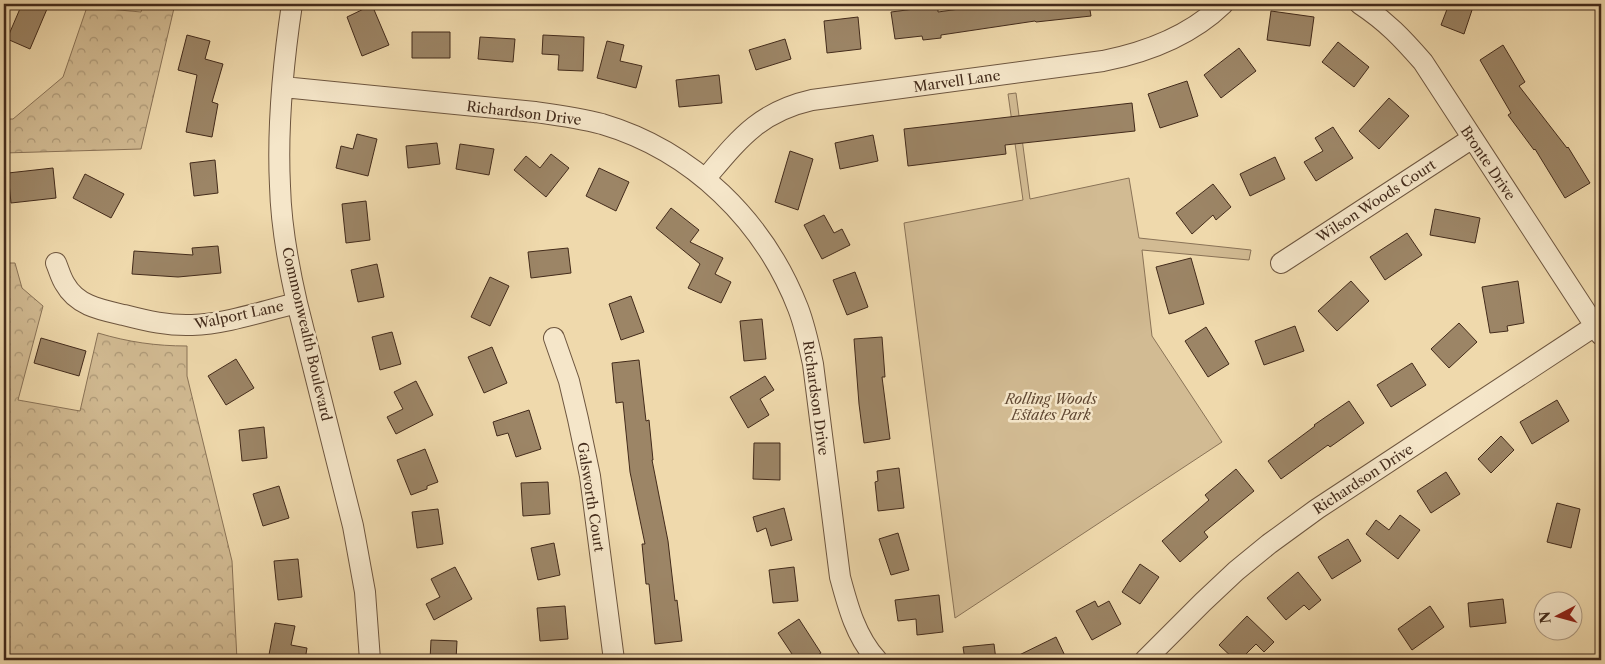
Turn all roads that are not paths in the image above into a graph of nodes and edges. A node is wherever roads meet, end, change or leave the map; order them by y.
1 (292, 4) edge
2 (1223, 4) edge
3 (1360, 4) edge
4 (1385, 10) edge
5 (283, 87) junction
6 (1471, 139) junction
7 (705, 179) junction
8 (1281, 262) dead end
9 (56, 263) dead end
10 (297, 302) junction
11 (1599, 328) edge
12 (554, 338) dead end
13 (1166, 653) edge
14 (370, 660) edge
15 (614, 660) edge
16 (877, 660) edge
17 (1145, 660) edge

1 - 5 street, Commonwealth Boulevard
2 - 7 street, Marvell Lane
3 - 4 street, Bronte Drive
4 - 6 street, Bronte Drive
5 - 7 street, Richardson Drive
5 - 10 street, Commonwealth Boulevard
6 - 8 street, Wilson Woods Court
6 - 11 street, Bronte Drive
7 - 16 street, Richardson Drive
9 - 10 street, Walport Lane
10 - 14 street, Commonwealth Boulevard
11 - 13 street, Richardson Drive
12 - 15 street, Galsworth Court
13 - 17 street, Richardson Drive

